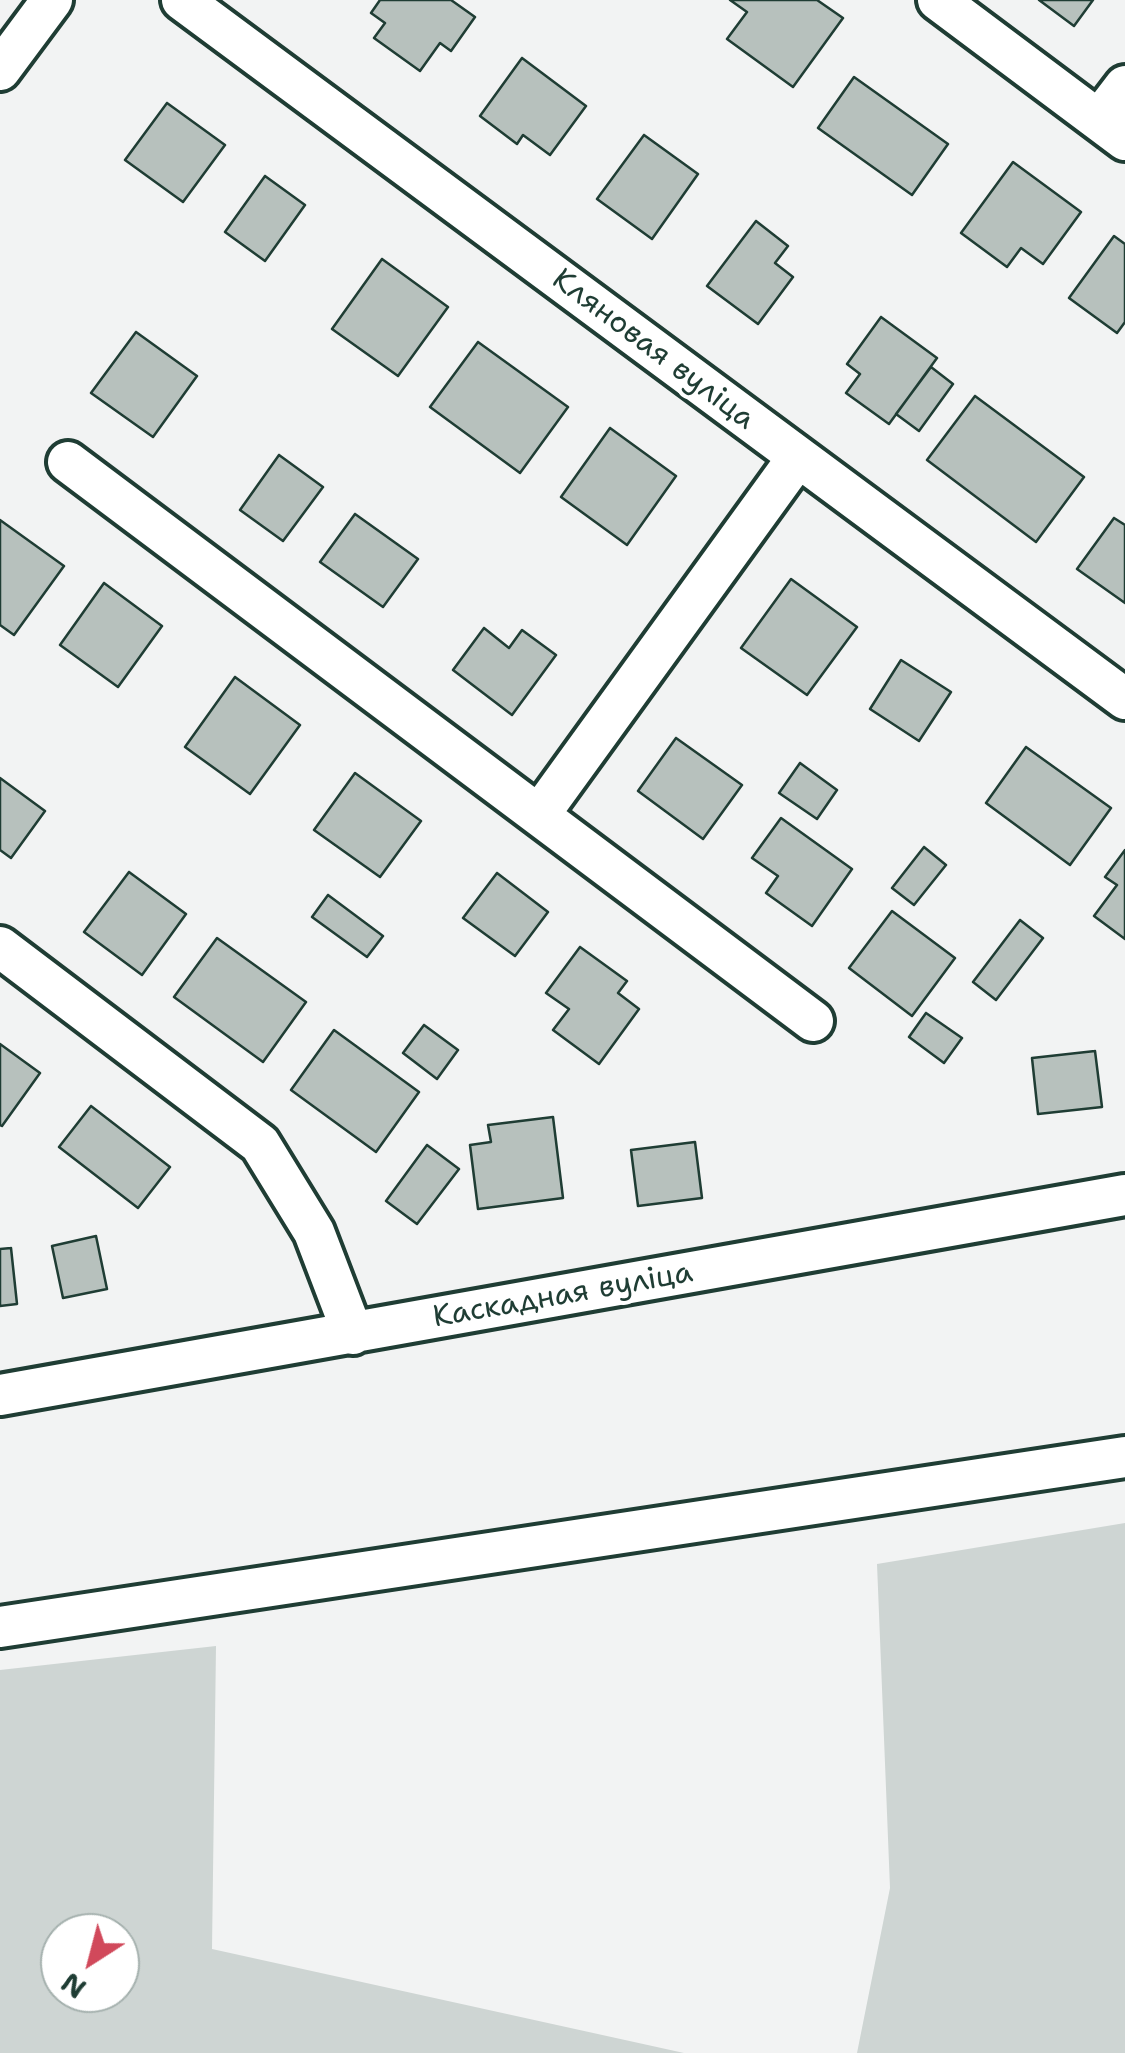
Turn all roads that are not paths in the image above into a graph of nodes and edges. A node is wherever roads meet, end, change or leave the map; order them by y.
1 (52, 0) edge
2 (182, 0) edge
3 (938, 0) edge
4 (0, 70) edge
5 (1125, 86) edge
6 (1112, 130) edge
7 (798, 457) junction
8 (68, 462) dead end
9 (1125, 700) edge
10 (539, 815) junction
11 (0, 947) edge
12 (813, 1021) dead end
13 (1125, 1195) edge
14 (353, 1334) junction
15 (0, 1395) edge
16 (1125, 1457) edge
17 (0, 1626) edge

1 - 4 street
2 - 7 street, Кляновая вуліца
3 - 6 street
5 - 6 street
7 - 9 street, Кляновая вуліца
7 - 10 street
8 - 10 street
10 - 12 street
11 - 14 street
13 - 14 street, Каскадная вуліца
14 - 15 street, Каскадная вуліца
16 - 17 street

